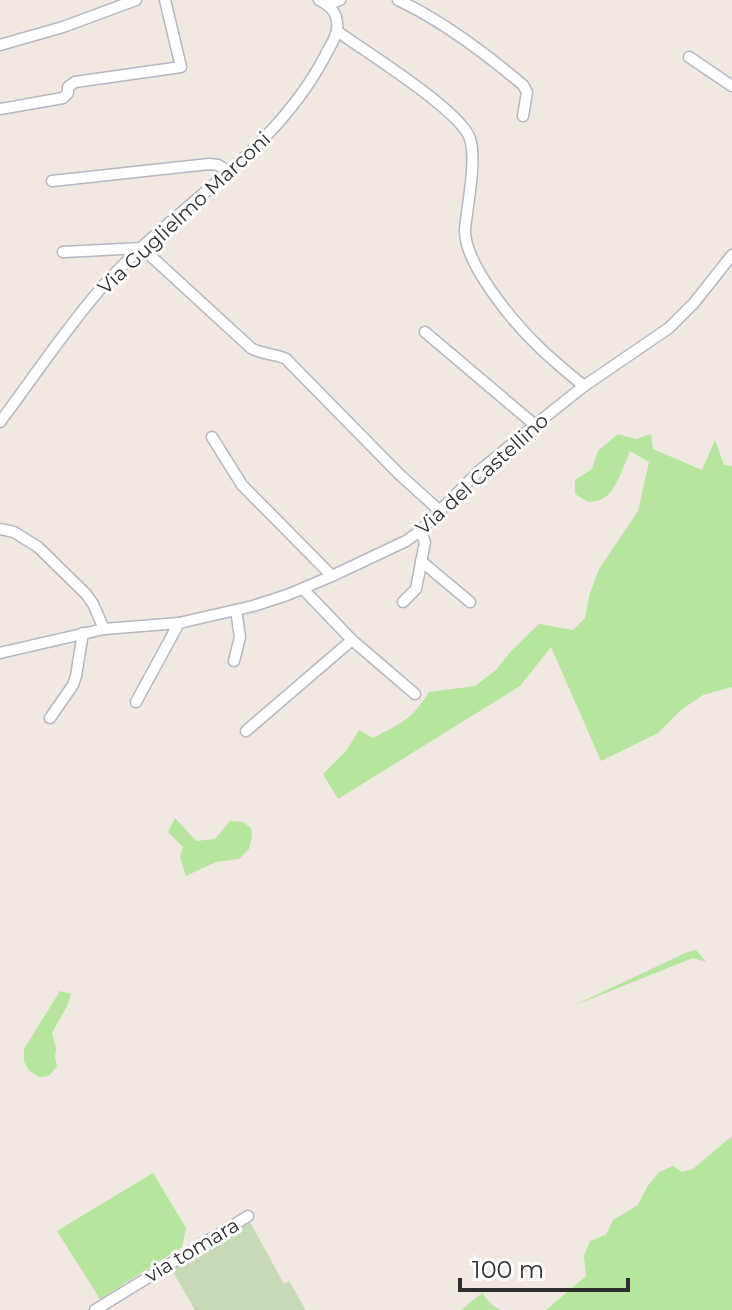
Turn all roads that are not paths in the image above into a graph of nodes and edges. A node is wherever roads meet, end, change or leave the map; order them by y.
1 (136, 0) edge
2 (165, 0) edge
3 (340, 0) edge
4 (398, 0) edge
5 (324, 2) edge
6 (337, 31) junction
7 (0, 45) edge
8 (689, 57) dead end
9 (732, 86) edge
10 (0, 109) edge
11 (523, 116) dead end
12 (230, 172) junction
13 (52, 181) dead end
14 (142, 248) junction
15 (63, 252) dead end
16 (732, 255) edge
17 (425, 332) dead end
18 (584, 386) junction
19 (0, 422) edge
20 (535, 425) junction
21 (212, 437) dead end
22 (440, 511) junction
23 (0, 529) edge
24 (420, 531) junction
25 (421, 561) junction
26 (332, 576) junction
27 (303, 589) junction
28 (403, 602) dead end
29 (470, 602) dead end
30 (236, 610) junction
31 (179, 623) junction
32 (104, 629) junction
33 (83, 633) junction
34 (352, 640) junction
35 (0, 653) edge
36 (234, 661) dead end
37 (415, 694) dead end
38 (136, 702) dead end
39 (50, 718) dead end
40 (246, 731) dead end
41 (248, 1216) dead end
42 (95, 1310) edge

1 - 7 street
2 - 10 street
3 - 5 street
4 - 11 street
5 - 6 street
6 - 12 street, Via Guglielmo Marconi
6 - 18 street
8 - 9 street
12 - 13 street
12 - 14 street, Via Guglielmo Marconi
14 - 15 street
14 - 19 street, Via Guglielmo Marconi
14 - 22 street
16 - 18 street, Via del Castellino
17 - 20 street
18 - 20 street, Via del Castellino
20 - 22 street, Via del Castellino
21 - 26 street
22 - 24 street, Via del Castellino
23 - 32 street
24 - 25 street
24 - 26 street, Via del Castellino
25 - 28 street
25 - 29 street
26 - 27 street, Via del Castellino
27 - 30 street, Via del Castellino
27 - 34 street
30 - 31 street, Via del Castellino
30 - 36 street
31 - 32 street, Via del Castellino
31 - 38 street
32 - 33 street, Via del Castellino
33 - 35 street, Via del Castellino
33 - 39 street
34 - 37 street
34 - 40 street
41 - 42 street, via tomara

